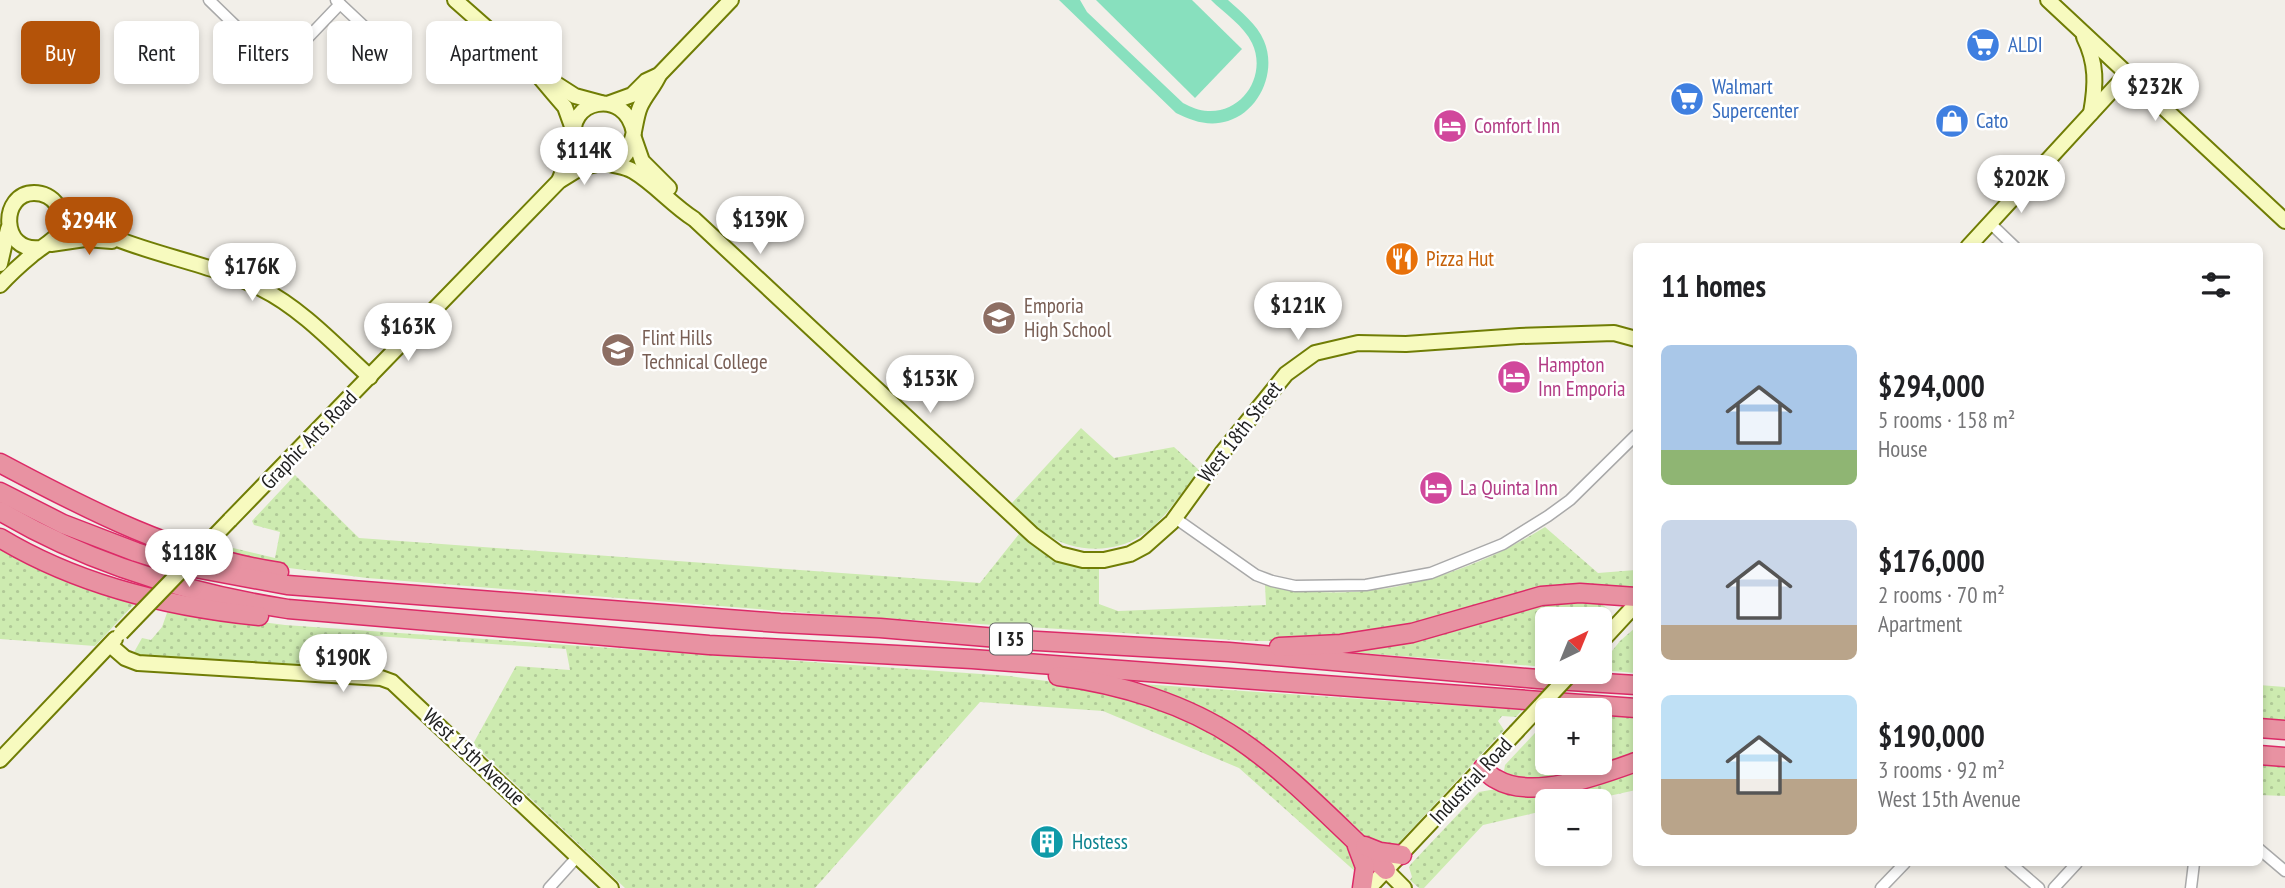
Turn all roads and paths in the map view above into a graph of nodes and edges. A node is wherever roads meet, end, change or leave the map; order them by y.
1 (209, 0) edge
2 (455, 0) edge
3 (731, 0) edge
4 (2048, 0) edge
5 (338, 2) edge
6 (359, 21) edge
7 (478, 21) edge
8 (2080, 30) junction
9 (2128, 73) junction
10 (659, 75) junction
11 (545, 84) edge
12 (556, 84) edge
13 (606, 103) junction
14 (2090, 114) junction
15 (574, 134) junction
16 (634, 136) junction
17 (604, 163) junction
18 (559, 181) junction
19 (59, 207) junction
20 (694, 219) junction
21 (2285, 221) edge
22 (1990, 223) junction
23 (8, 229) junction
24 (126, 242) junction
25 (1972, 243) edge
26 (2011, 243) edge
27 (45, 246) junction
28 (0, 264) edge
29 (0, 285) edge
30 (1633, 337) edge
31 (370, 377) junction
32 (1633, 438) edge
33 (0, 463) edge
34 (0, 492) edge
35 (0, 511) edge
36 (1175, 518) junction
37 (0, 538) edge
38 (386, 592) junction
39 (1633, 597) edge
40 (1633, 607) edge
41 (385, 618) junction
42 (1612, 630) edge
43 (110, 645) junction
44 (1229, 652) junction
45 (972, 659) junction
46 (1561, 684) edge
47 (1633, 685) edge
48 (1633, 708) edge
49 (2263, 728) edge
50 (2285, 730) edge
51 (2263, 755) edge
52 (2285, 757) edge
53 (0, 760) edge
54 (1633, 763) edge
55 (1483, 768) junction
56 (1356, 842) junction
57 (2263, 852) edge
58 (1402, 855) junction
59 (578, 856) junction
60 (1902, 866) edge
61 (2013, 866) edge
62 (2074, 866) edge
63 (2194, 866) edge
64 (1386, 870) junction
65 (2285, 871) edge
66 (549, 888) edge
67 (611, 888) edge
68 (1362, 888) edge
69 (1368, 888) edge
70 (1404, 888) edge
71 (1881, 888) edge
72 (2039, 888) edge
73 (2054, 888) edge
74 (2191, 888) edge

1 - 5 street
2 - 7 street
3 - 10 street
4 - 8 street
5 - 6 street
8 - 9 street
8 - 14 street
9 - 14 street
9 - 21 street
10 - 13 street
10 - 16 street
11 - 15 street
12 - 13 street
13 - 15 street
13 - 16 street
14 - 22 street
15 - 17 street
15 - 18 street, Graphic Arts Road
16 - 17 street
16 - 20 street
17 - 18 street, Graphic Arts Road
17 - 20 street
18 - 31 street, Graphic Arts Road
19 - 23 street
19 - 24 street
19 - 27 street
20 - 36 street, West 18th Street
22 - 25 street
22 - 26 street
23 - 27 street
23 - 28 street
24 - 27 street
24 - 31 street
27 - 29 street
30 - 36 street, West 18th Street
31 - 43 street, Graphic Arts Road, bridge
32 - 36 street
33 - 38 highway
34 - 38 highway, I 35
35 - 41 highway, I 35
37 - 41 highway
38 - 44 highway, I 35
39 - 44 highway
40 - 42 street
41 - 45 highway, I 35
43 - 53 street, Graphic Arts Road
43 - 59 street, West 15th Avenue
44 - 47 highway, I 35
45 - 48 highway, I 35
45 - 56 highway
46 - 55 street, Industrial Road, bridge
49 - 50 highway
51 - 52 highway
54 - 55 highway
55 - 58 street, Industrial Road
56 - 58 highway
56 - 64 highway
56 - 68 highway
57 - 65 street
58 - 64 street, Industrial Road
59 - 66 street
59 - 67 street, West 15th Avenue
60 - 71 street
61 - 72 street
62 - 73 street
63 - 74 street
64 - 69 street, Industrial Road
64 - 70 street

